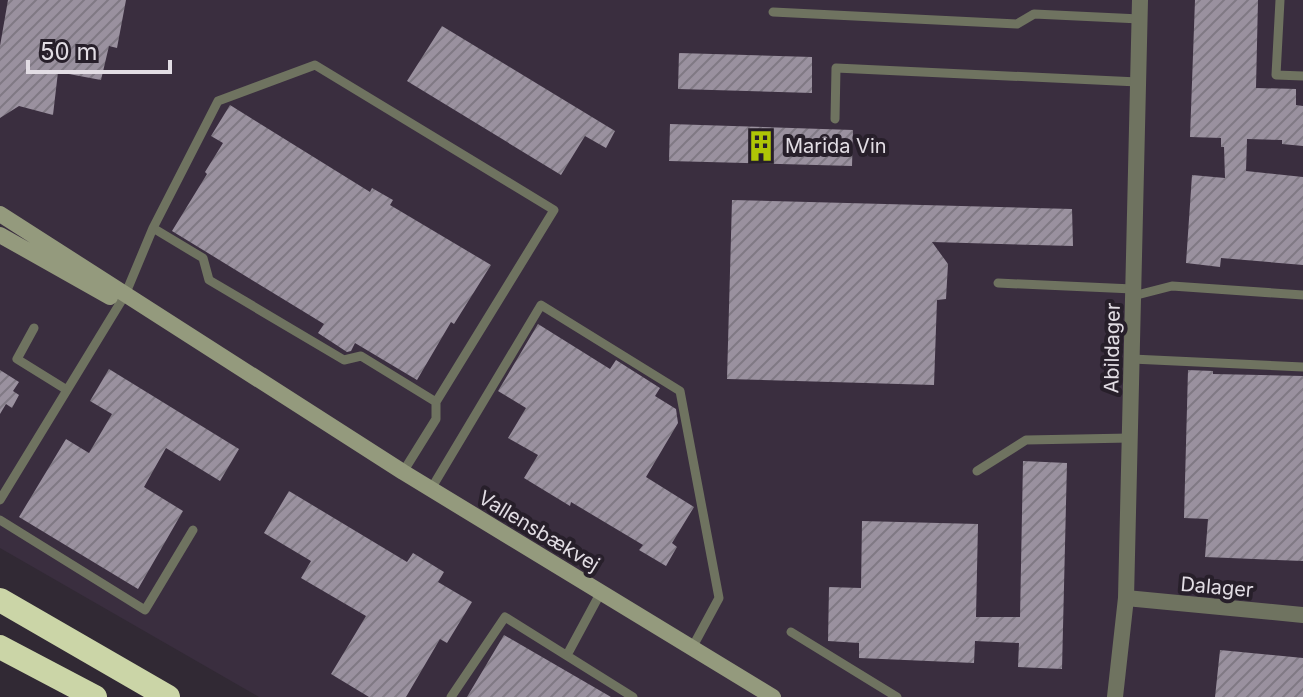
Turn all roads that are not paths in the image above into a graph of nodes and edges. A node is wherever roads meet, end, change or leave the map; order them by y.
1 (1034, 0) edge
2 (1140, 0) edge
3 (1280, 0) edge
4 (773, 12) dead end
5 (1034, 14) junction
6 (1140, 19) junction
7 (1303, 76) edge
8 (1138, 82) junction
9 (835, 119) dead end
10 (0, 214) edge
11 (153, 228) junction
12 (0, 235) edge
13 (998, 283) dead end
14 (1133, 292) junction
15 (1303, 295) edge
16 (123, 299) junction
17 (34, 328) dead end
18 (1132, 359) junction
19 (1303, 367) edge
20 (67, 390) junction
21 (436, 402) junction
22 (1130, 438) junction
23 (977, 471) dead end
24 (403, 472) junction
25 (431, 489) junction
26 (0, 500) edge
27 (0, 520) edge
28 (193, 530) dead end
29 (601, 592) junction
30 (1126, 598) junction
31 (0, 600) edge
32 (1303, 615) edge
33 (791, 632) dead end
34 (0, 647) edge
35 (692, 648) junction
36 (567, 655) junction
37 (95, 697) edge
38 (168, 697) edge
39 (451, 697) edge
40 (633, 697) edge
41 (773, 697) edge
42 (897, 697) edge
43 (1115, 697) edge

1 - 5 lane
2 - 6 street, Abildager
3 - 7 lane
4 - 5 lane
5 - 6 lane
6 - 8 street, Abildager
8 - 9 lane
8 - 14 street, Abildager
10 - 16 street, Vallensbækvej
11 - 16 lane
11 - 21 lane
11 - 21 lane
12 - 16 street, Vallensbækvej
13 - 14 lane
14 - 15 lane
14 - 18 street, Abildager
16 - 20 lane
16 - 24 street, Vallensbækvej
17 - 20 lane
18 - 19 lane
18 - 22 street, Abildager
20 - 26 lane
21 - 24 lane
22 - 23 lane
22 - 30 street, Abildager
24 - 25 street, Vallensbækvej
25 - 29 street, Vallensbækvej
25 - 35 lane
27 - 28 lane
29 - 35 street, Vallensbækvej
29 - 36 lane
30 - 32 street, Dalager
30 - 43 street, Abildager
31 - 38 highway
33 - 42 lane
34 - 37 highway
35 - 41 street, Vallensbækvej
36 - 39 lane
36 - 40 lane

